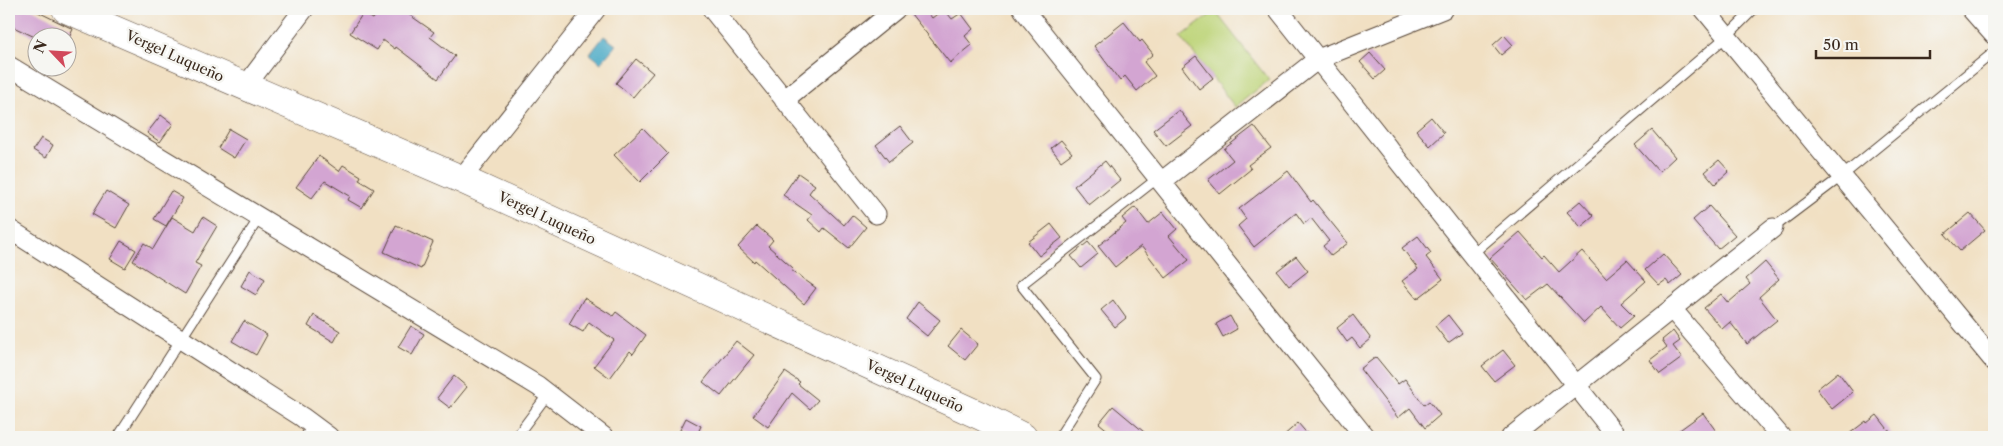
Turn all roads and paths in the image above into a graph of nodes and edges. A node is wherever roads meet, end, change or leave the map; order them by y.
1 (66, 9) edge
2 (304, 9) edge
3 (712, 9) edge
4 (896, 9) edge
5 (1023, 9) edge
6 (1278, 9) edge
7 (1442, 9) edge
8 (1704, 9) edge
9 (1754, 9) edge
10 (1971, 9) edge
11 (589, 11) edge
12 (1992, 27) edge
13 (1727, 36) junction
14 (1994, 52) edge
15 (1318, 59) junction
16 (9, 66) edge
17 (245, 87) junction
18 (784, 100) junction
19 (1842, 176) junction
20 (461, 179) junction
21 (1160, 180) junction
22 (876, 214) dead end
23 (259, 218) junction
24 (1774, 228) joint
25 (11, 237) edge
26 (1472, 254) junction
27 (1672, 309) junction
28 (182, 340) junction
29 (1994, 361) edge
30 (1576, 386) junction
31 (548, 394) junction
32 (317, 434) edge
33 (118, 437) edge
34 (516, 437) edge
35 (604, 437) edge
36 (1023, 437) edge
37 (1059, 437) edge
38 (1365, 437) edge
39 (1511, 437) edge
40 (1617, 437) edge
41 (1780, 437) edge

1 - 17 main road, Vergel Luqueño
2 - 17 street
3 - 18 street
4 - 18 street
5 - 21 street
6 - 15 street
7 - 15 street
8 - 13 street
9 - 13 lane
10 - 12 street
11 - 20 street
13 - 19 street
13 - 26 lane
14 - 19 lane
15 - 21 street
15 - 26 street
16 - 23 street
17 - 20 main road, Vergel Luqueño
18 - 22 street
19 - 24 lane
19 - 29 street
20 - 36 main road, Vergel Luqueño
21 - 37 lane
21 - 38 street
23 - 28 lane
23 - 31 street
24 - 27 street
25 - 28 street
26 - 30 street
27 - 30 street
27 - 41 street
28 - 32 street
28 - 33 lane
30 - 39 street
30 - 40 street
31 - 34 lane
31 - 35 street

